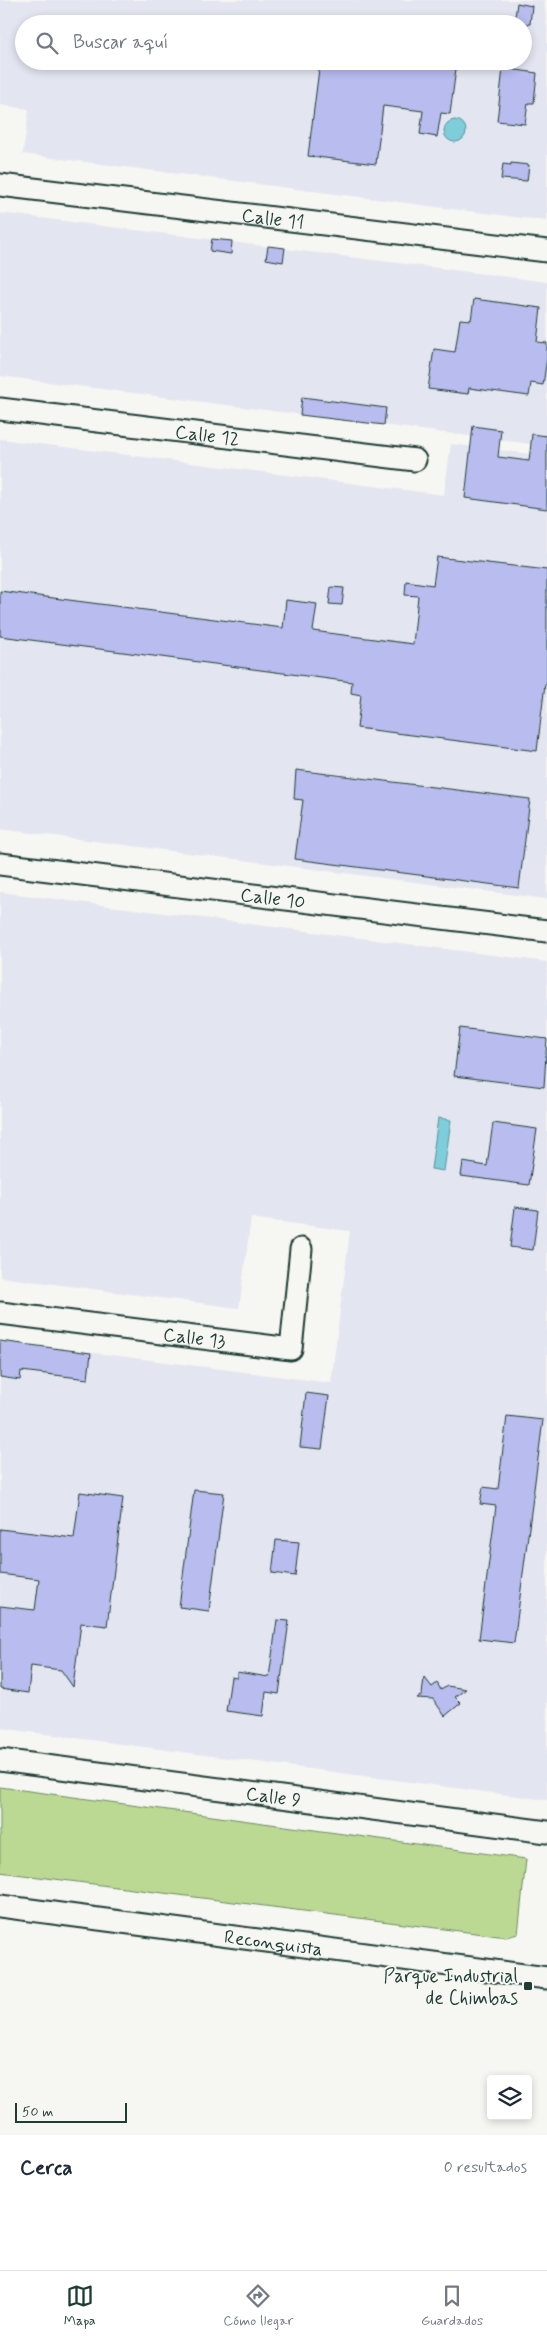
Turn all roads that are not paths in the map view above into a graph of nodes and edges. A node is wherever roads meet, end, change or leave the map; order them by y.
1 (0, 184) edge
2 (547, 251) edge
3 (0, 409) edge
4 (415, 460) dead end
5 (0, 864) edge
6 (547, 931) edge
7 (301, 1250) dead end
8 (0, 1314) edge
9 (0, 1760) edge
10 (547, 1832) edge
11 (0, 1906) edge
12 (547, 1978) edge

1 - 2 street, Calle 11
3 - 4 street, Calle 12
5 - 6 street, Calle 10
7 - 8 street, Calle 13
9 - 10 street, Calle 9
11 - 12 street, Reconquista

